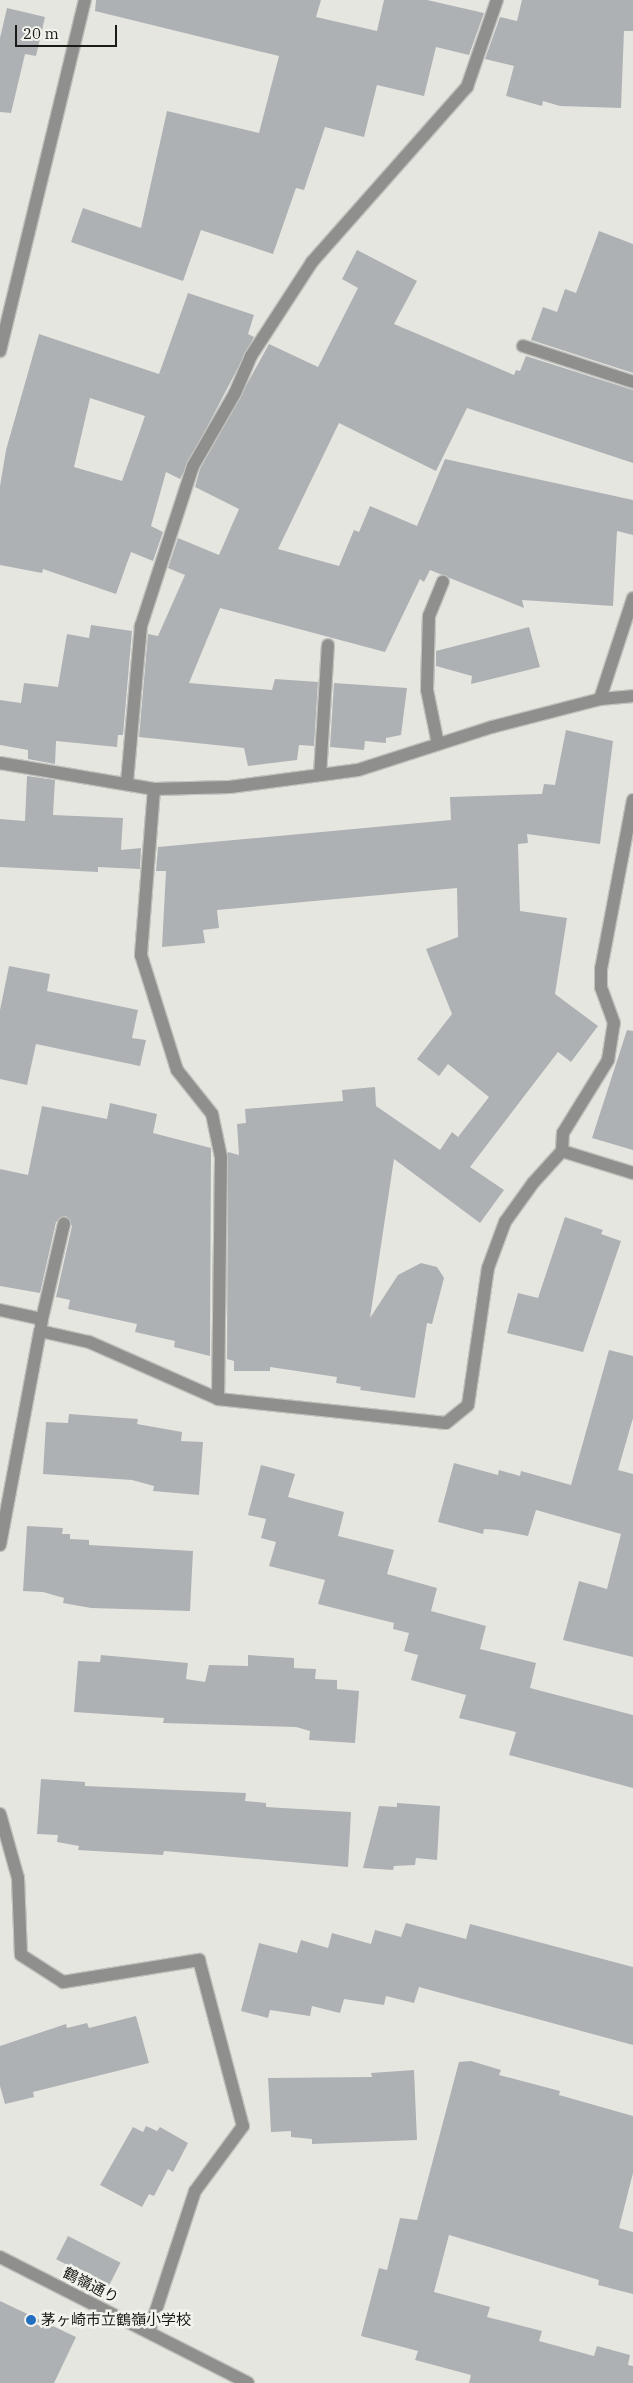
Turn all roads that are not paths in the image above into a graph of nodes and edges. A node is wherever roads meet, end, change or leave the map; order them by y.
1 (85, 0) edge
2 (493, 1) edge
3 (523, 346) dead end
4 (0, 351) edge
5 (633, 382) edge
6 (443, 582) dead end
7 (633, 598) edge
8 (328, 645) dead end
9 (633, 696) edge
10 (600, 699) junction
11 (438, 744) junction
12 (0, 764) edge
13 (320, 775) junction
14 (127, 782) junction
15 (154, 789) junction
16 (633, 800) edge
17 (562, 1151) junction
18 (633, 1173) edge
19 (64, 1224) dead end
20 (0, 1310) edge
21 (41, 1325) junction
22 (218, 1399) junction
23 (0, 1545) edge
24 (0, 1814) edge
25 (0, 2257) edge
26 (149, 2332) junction
27 (248, 2383) edge

1 - 4 street
2 - 14 street
3 - 5 street
6 - 11 street
7 - 10 street
8 - 13 street
9 - 10 street
10 - 11 street
11 - 13 street
12 - 14 street
13 - 15 street
14 - 15 street
15 - 22 street
16 - 17 street
17 - 18 street
17 - 22 street
19 - 21 street
20 - 21 street
21 - 22 street
21 - 23 street
24 - 26 street
25 - 26 street, 鶴嶺通り
26 - 27 street, 鶴嶺通り

